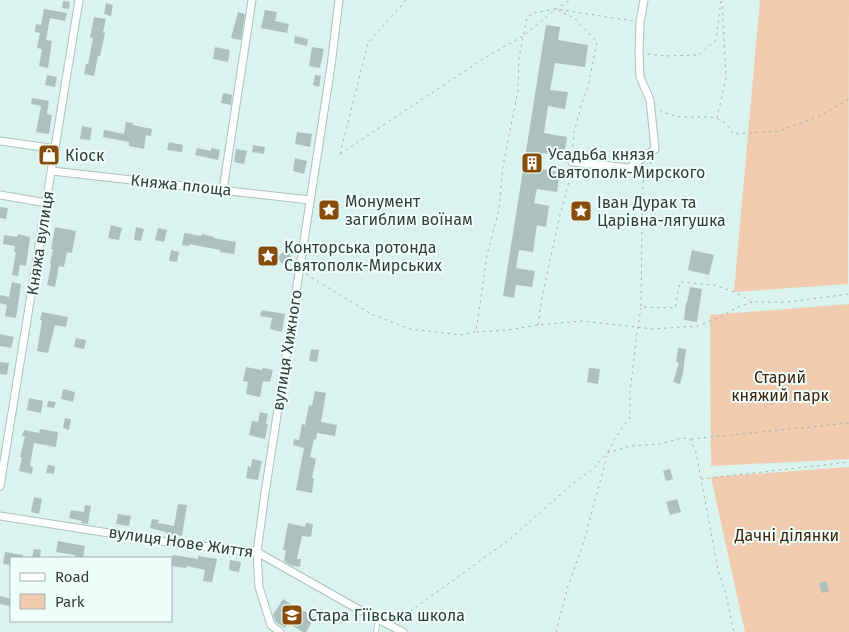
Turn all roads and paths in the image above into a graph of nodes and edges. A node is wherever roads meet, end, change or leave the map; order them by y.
1 (79, 0) edge
2 (252, 0) edge
3 (339, 0) edge
4 (406, 0) edge
5 (570, 0) edge
6 (644, 0) edge
7 (721, 0) edge
8 (556, 9) junction
9 (640, 22) junction
10 (523, 36) junction
11 (639, 52) junction
12 (849, 99) edge
13 (650, 100) junction
14 (717, 118) junction
15 (0, 141) edge
16 (56, 149) junction
17 (655, 149) junction
18 (572, 162) dead end
19 (52, 171) junction
20 (223, 190) junction
21 (0, 195) edge
22 (310, 200) junction
23 (46, 203) junction
24 (300, 270) junction
25 (849, 294) edge
26 (753, 302) junction
27 (642, 307) junction
28 (638, 327) junction
29 (476, 332) junction
30 (849, 423) edge
31 (690, 439) junction
32 (608, 453) junction
33 (849, 462) edge
34 (701, 479) junction
35 (0, 486) edge
36 (0, 516) edge
37 (257, 552) junction
38 (378, 619) junction
39 (280, 632) edge
40 (376, 632) edge
41 (403, 632) edge
42 (556, 632) edge
43 (734, 632) edge

1 - 16 street, Княжа вулиця
2 - 20 street
3 - 22 street, вулиця Хижного
4 - 10 path
5 - 8 path
6 - 9 street
7 - 11 path
7 - 14 path
8 - 9 path
8 - 10 path
8 - 10 path
9 - 11 street
10 - 29 path
11 - 13 street
12 - 14 path
13 - 14 path
13 - 17 street
15 - 16 street
16 - 19 street, Княжа вулиця
17 - 18 street
17 - 27 path
19 - 20 street, Княжа площа
19 - 23 street, Княжа вулиця
20 - 22 street, Княжа площа
21 - 23 street
22 - 24 street, вулиця Хижного
23 - 35 street, Княжа вулиця
24 - 29 path
24 - 37 street, вулиця Хижного
25 - 26 path
26 - 27 path
26 - 28 path
27 - 28 path
28 - 29 path
28 - 32 path
30 - 31 path
31 - 32 path
31 - 34 path
32 - 38 path
32 - 42 path
33 - 34 path
34 - 43 path
36 - 37 street, вулиця Нове Життя
37 - 38 street, вулиця Нове Життя
37 - 39 street, вулиця Хижного
38 - 40 lane
38 - 41 street, вулиця Нове Життя

